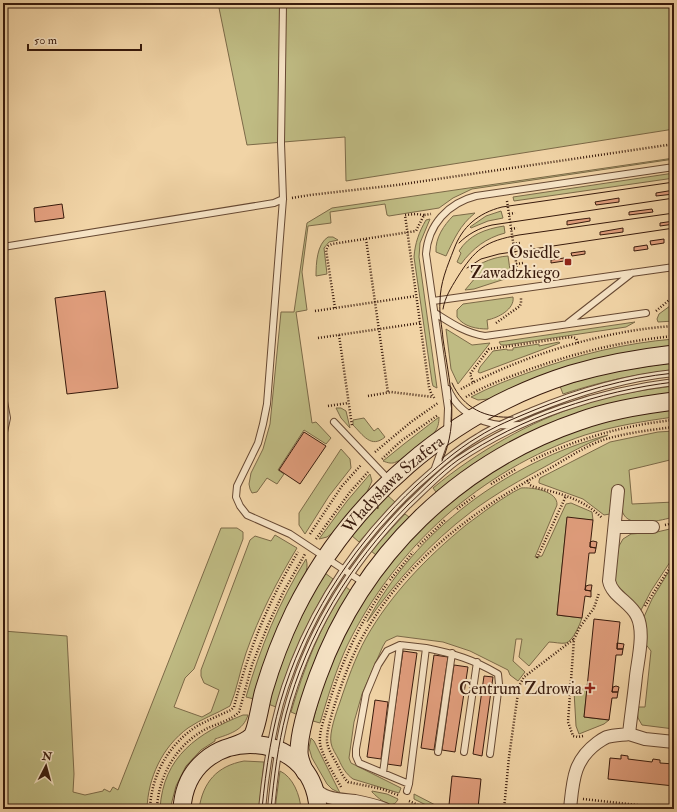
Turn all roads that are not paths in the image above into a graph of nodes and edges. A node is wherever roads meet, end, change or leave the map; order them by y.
1 (284, 3) edge
2 (674, 167) edge
3 (283, 199) junction
4 (3, 247) edge
5 (674, 267) edge
6 (633, 272) junction
7 (433, 302) junction
8 (434, 313) junction
9 (646, 313) dead end
10 (567, 324) junction
11 (674, 354) edge
12 (443, 373) junction
13 (674, 373) edge
14 (674, 382) edge
15 (3, 396) edge
16 (674, 401) edge
17 (474, 417) junction
18 (334, 422) dead end
19 (530, 422) junction
20 (500, 425) junction
21 (446, 435) junction
22 (3, 437) edge
23 (433, 471) junction
24 (390, 481) junction
25 (618, 491) dead end
26 (416, 498) junction
27 (609, 524) junction
28 (653, 527) dead end
29 (326, 557) junction
30 (343, 569) junction
31 (350, 574) junction
32 (365, 584) junction
33 (400, 645) junction
34 (426, 648) junction
35 (452, 653) junction
36 (477, 662) junction
37 (274, 727) junction
38 (283, 728) junction
39 (629, 734) junction
40 (674, 742) edge
41 (233, 746) junction
42 (270, 746) junction
43 (438, 752) dead end
44 (464, 752) dead end
45 (490, 754) dead end
46 (383, 773) junction
47 (308, 777) junction
48 (570, 804) edge
49 (182, 809) edge
50 (262, 809) edge
51 (271, 809) edge
52 (318, 809) edge
53 (385, 809) edge

1 - 3 lane
2 - 7 lane
3 - 4 lane
3 - 29 lane
5 - 6 lane
6 - 7 lane
6 - 10 lane
7 - 8 lane
8 - 10 lane
8 - 12 lane
9 - 10 lane
11 - 17 main road, Władysława Szafera
12 - 17 lane
12 - 21 lane
13 - 20 lane
14 - 19 lane
15 - 22 lane
16 - 32 main road
17 - 20 lane
17 - 21 main road, Władysława Szafera
18 - 24 lane
19 - 20 lane
19 - 26 lane
20 - 23 lane
21 - 23 lane
21 - 24 main road, Władysława Szafera
23 - 26 lane
23 - 30 lane
24 - 29 main road, Władysława Szafera
25 - 27 street
26 - 31 lane
27 - 28 street
27 - 39 street
29 - 30 lane
29 - 41 main road, Władysława Szafera
30 - 31 lane
30 - 37 lane
31 - 32 lane
31 - 38 lane
32 - 47 main road
33 - 34 lane
33 - 46 lane
33 - 46 lane
34 - 35 lane
34 - 46 lane
35 - 36 lane
35 - 43 lane
36 - 44 lane
36 - 45 lane
37 - 42 lane
37 - 42 lane
38 - 42 lane
38 - 42 lane
39 - 40 street
39 - 48 street
41 - 42 main road
41 - 49 main road
42 - 47 main road
42 - 50 lane
42 - 51 lane
47 - 52 main road
47 - 53 street

